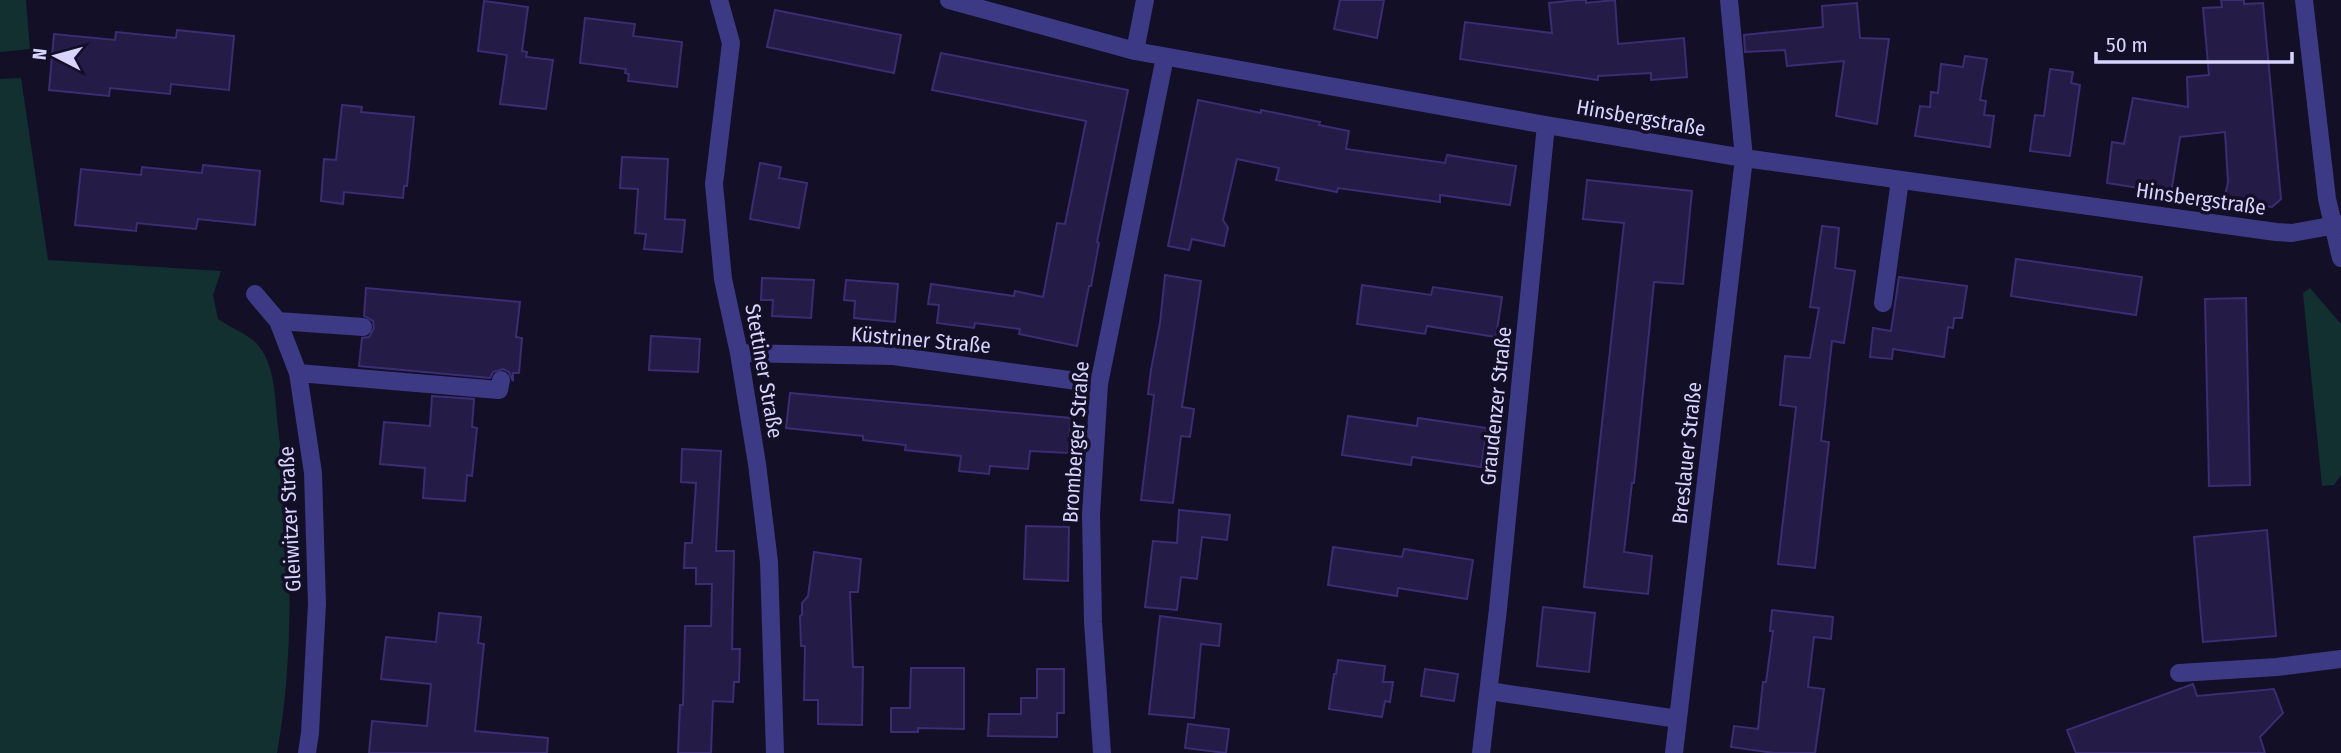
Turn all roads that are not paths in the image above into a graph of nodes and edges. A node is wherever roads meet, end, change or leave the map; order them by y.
1 (719, 0) edge
2 (949, 0) edge
3 (1145, 0) edge
4 (1730, 0) edge
5 (2304, 0) edge
6 (1135, 51) junction
7 (1165, 57) junction
8 (1546, 125) junction
9 (1744, 158) junction
10 (1900, 180) junction
11 (2337, 225) edge
12 (2341, 258) edge
13 (255, 294) dead end
14 (1883, 303) dead end
15 (278, 321) junction
16 (363, 327) dead end
17 (739, 353) junction
18 (298, 373) junction
19 (501, 380) dead end
20 (1098, 384) junction
21 (2341, 659) edge
22 (2179, 673) dead end
23 (1489, 691) junction
24 (1678, 719) junction
25 (311, 753) edge
26 (775, 753) edge
27 (1101, 753) edge
28 (1481, 753) edge
29 (1674, 753) edge

1 - 17 street, Stettiner Straße
2 - 6 street, Hinsbergstraße
3 - 6 street
4 - 9 street, Breslauer Straße
5 - 11 street
6 - 7 street, Hinsbergstraße
7 - 8 street, Hinsbergstraße
7 - 20 street, Bromberger Straße
8 - 9 street, Hinsbergstraße
8 - 23 street, Graudenzer Straße
9 - 10 street, Hinsbergstraße
9 - 24 street, Breslauer Straße
10 - 11 street, Hinsbergstraße
10 - 14 street
11 - 12 street
13 - 15 street, Gleiwitzer Straße
15 - 16 street
15 - 18 street, Gleiwitzer Straße
17 - 20 street, Küstriner Straße
17 - 26 street, Stettiner Straße
18 - 19 street
18 - 25 street, Gleiwitzer Straße
20 - 27 street, Bromberger Straße
21 - 22 street
23 - 24 street
23 - 28 street, Graudenzer Straße
24 - 29 street, Breslauer Straße

